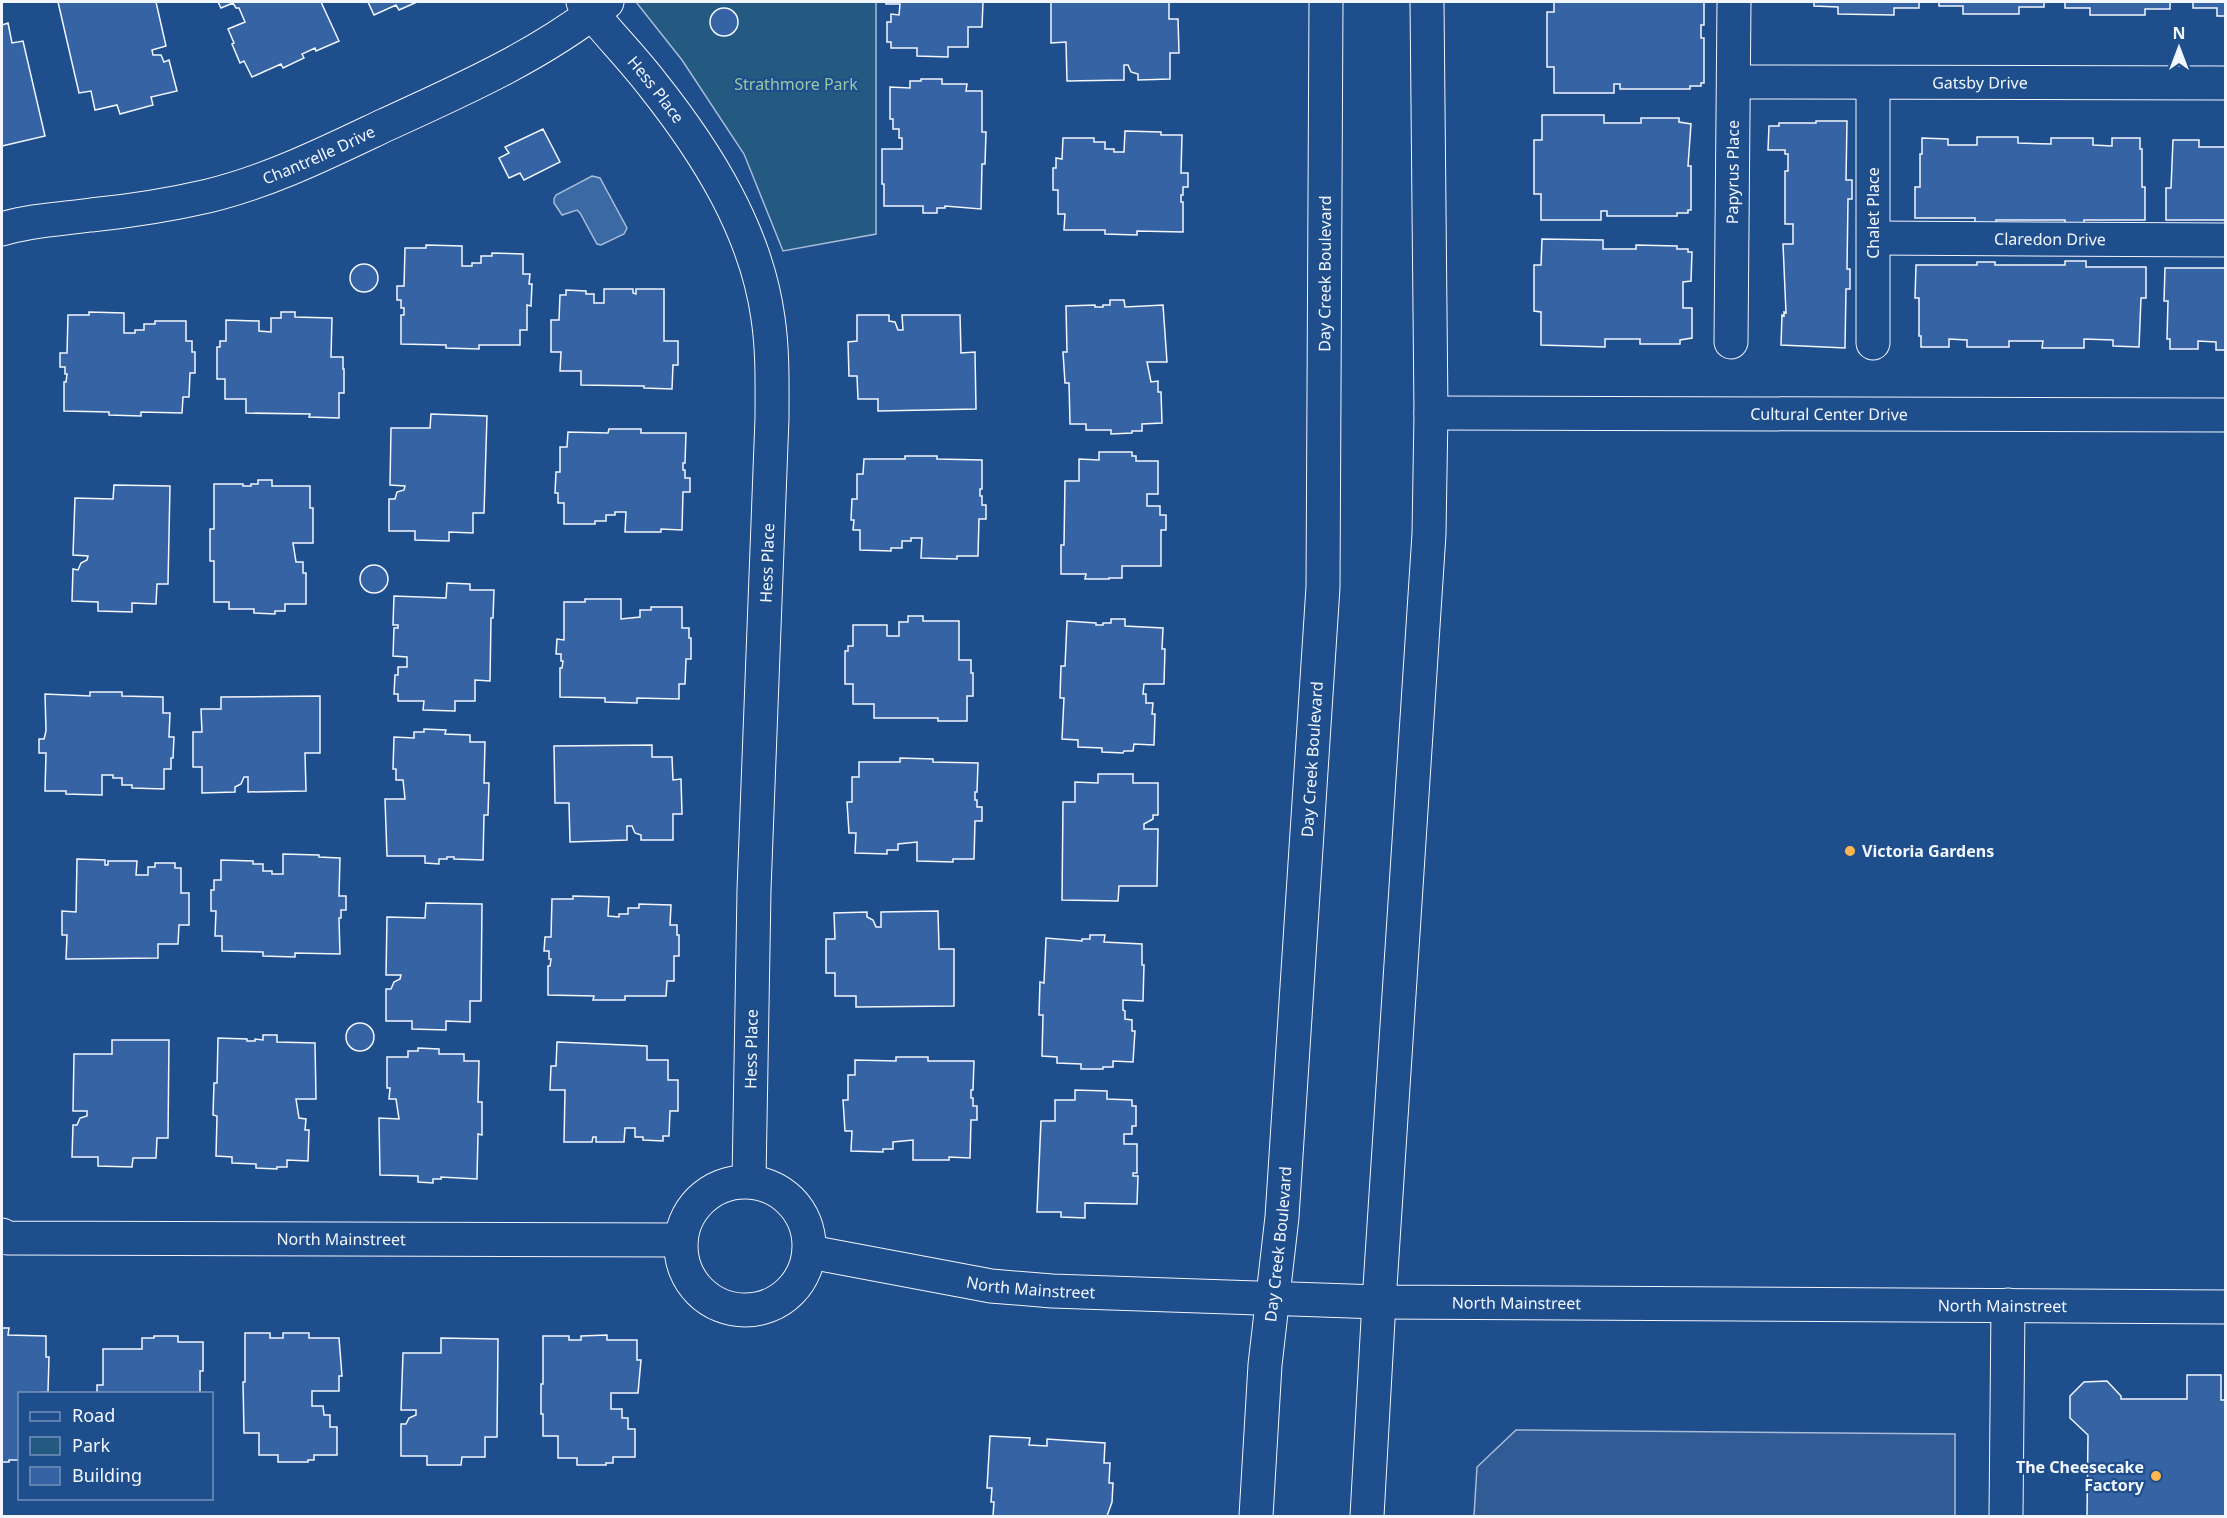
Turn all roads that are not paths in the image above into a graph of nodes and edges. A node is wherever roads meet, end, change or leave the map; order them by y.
1 (1326, 2) edge
2 (1427, 2) edge
3 (1734, 2) edge
4 (594, 6) edge
5 (1734, 82) junction
6 (1873, 82) junction
7 (2226, 83) edge
8 (2, 229) edge
9 (1874, 238) junction
10 (2226, 240) edge
11 (1731, 342) dead end
12 (1873, 343) dead end
13 (1431, 413) junction
14 (2226, 414) edge
15 (749, 1181) junction
16 (2, 1236) edge
17 (681, 1240) junction
18 (810, 1252) junction
19 (1272, 1299) junction
20 (1379, 1302) junction
21 (2008, 1305) junction
22 (2226, 1307) edge
23 (1256, 1516) edge
24 (1367, 1516) edge
25 (2006, 1516) edge

1 - 19 street, Day Creek Boulevard
2 - 13 street
3 - 5 street, Papyrus Place
4 - 8 street, Chantrelle Drive
4 - 15 street, Hess Place
5 - 6 street, Gatsby Drive
5 - 11 street, Papyrus Place
6 - 7 street, Gatsby Drive
6 - 9 street, Chalet Place
9 - 10 street, Claredon Drive
9 - 12 street, Chalet Place
13 - 14 street, Cultural Center Drive
13 - 20 street
15 - 17 street
15 - 18 street
16 - 17 street, North Mainstreet
17 - 18 street
18 - 19 street, North Mainstreet
19 - 20 street, North Mainstreet
19 - 23 street, Day Creek Boulevard
20 - 21 street, North Mainstreet
20 - 24 street
21 - 22 street, North Mainstreet
21 - 25 street

